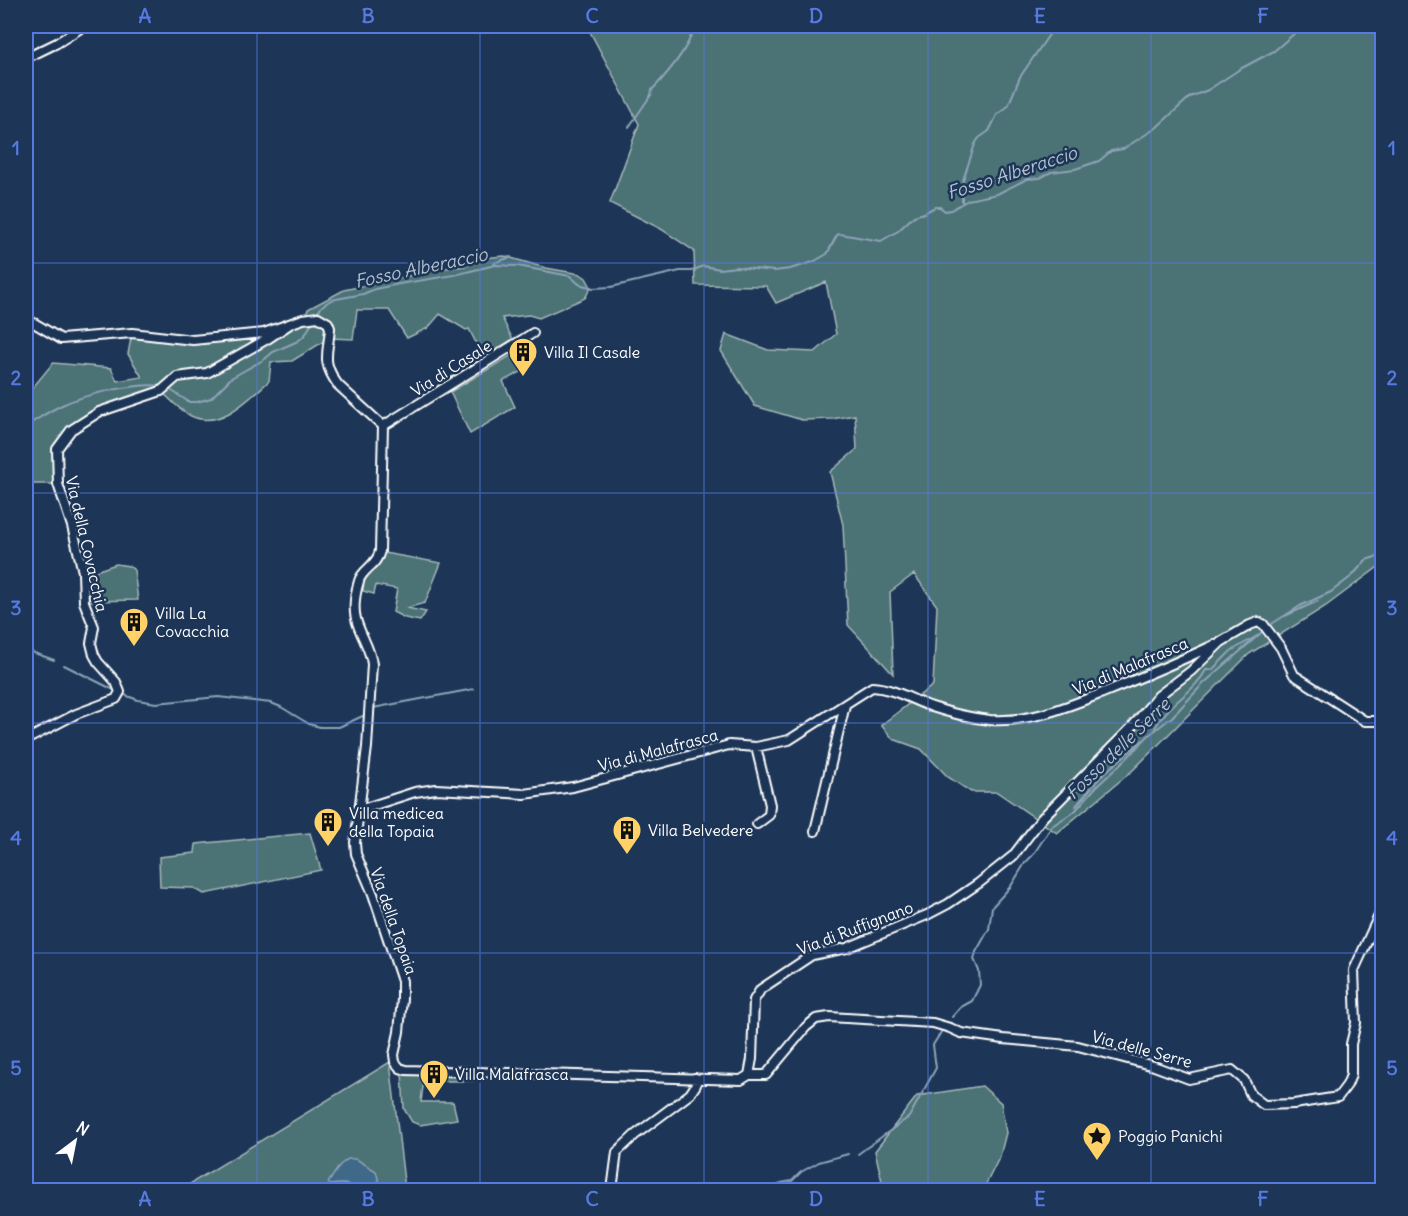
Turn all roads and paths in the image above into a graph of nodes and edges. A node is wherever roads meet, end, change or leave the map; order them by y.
1 (84, 26) edge
2 (26, 58) edge
3 (26, 324) edge
4 (290, 324) junction
5 (533, 333) dead end
6 (382, 426) junction
7 (1221, 642) junction
8 (845, 705) junction
9 (1383, 721) edge
10 (26, 740) edge
11 (756, 747) junction
12 (359, 810) junction
13 (757, 824) dead end
14 (815, 831) dead end
15 (1383, 909) edge
16 (749, 1075) junction
17 (695, 1078) junction
18 (612, 1191) edge

1 - 2 street
3 - 4 street
4 - 6 street
4 - 10 street, Via della Covacchia
5 - 6 street, Via di Casale
6 - 12 street, Via della Topaia
7 - 8 street, Via di Malafrasca
7 - 9 street, Via di Ruffignano
7 - 16 street, Via di Ruffignano
8 - 11 street, Via di Malafrasca
8 - 14 street
11 - 12 street, Via di Malafrasca
11 - 13 street
12 - 17 street, Via della Topaia
15 - 16 street, Via delle Serre
16 - 17 street
17 - 18 street

